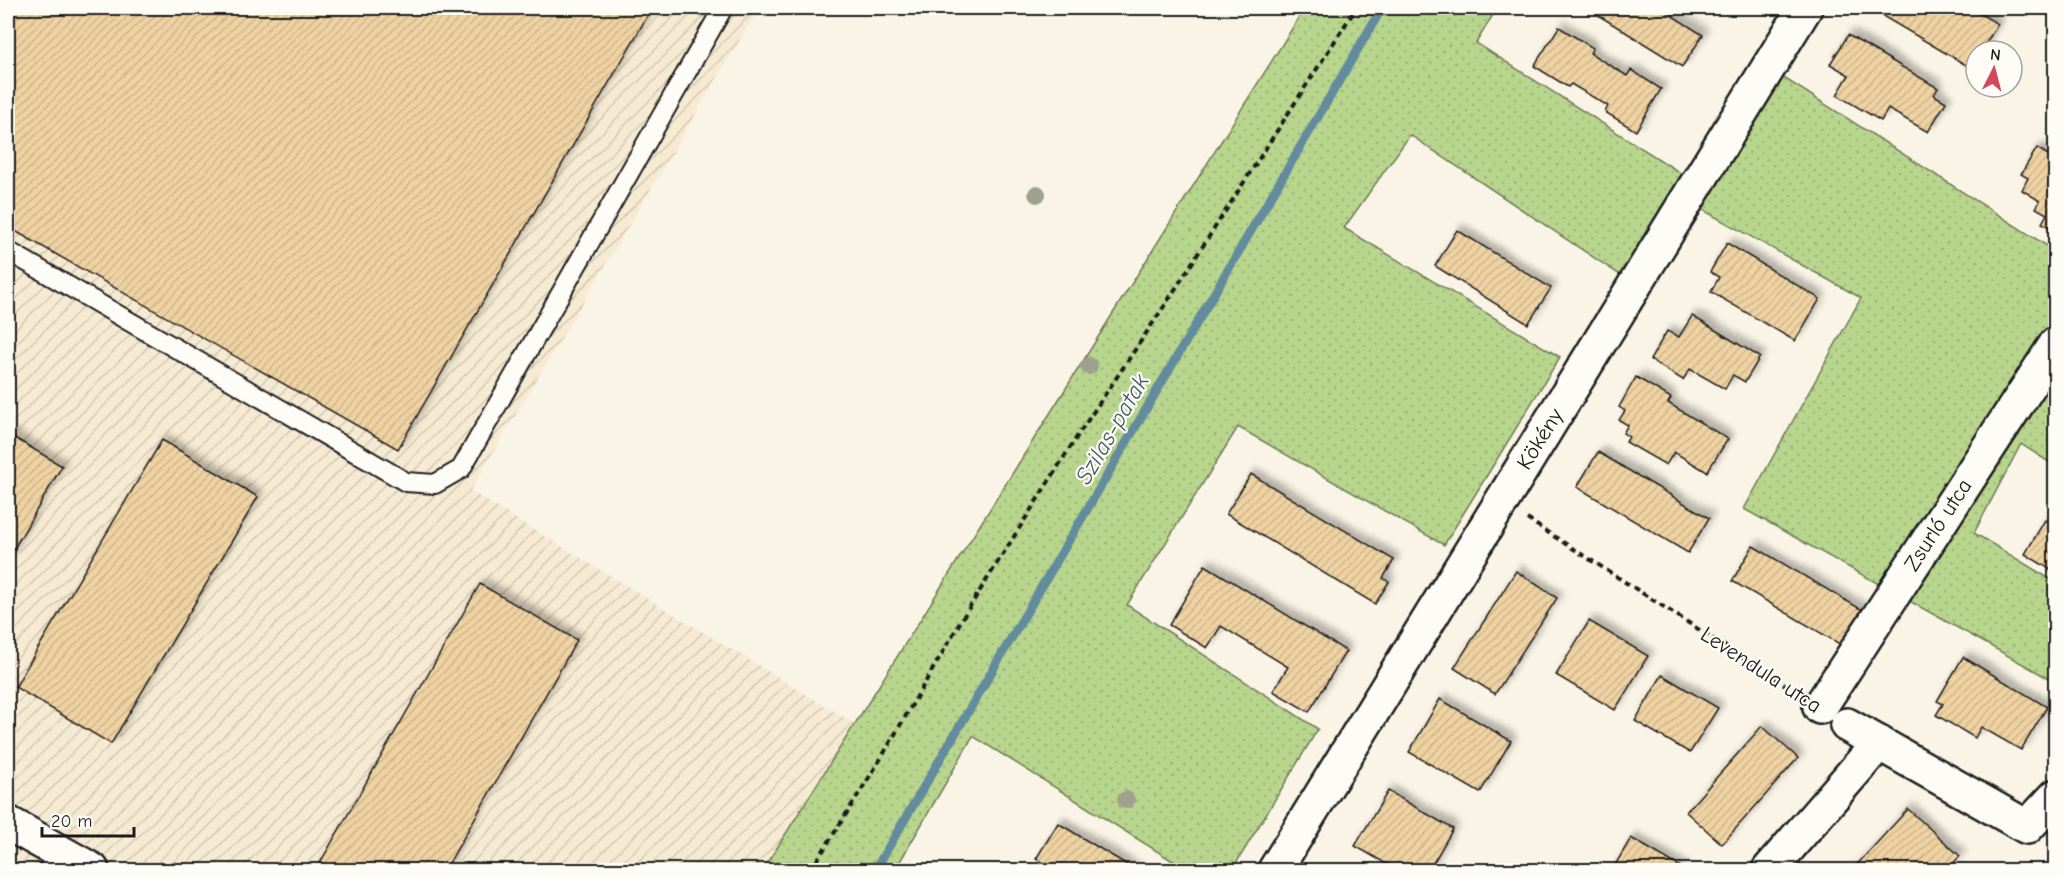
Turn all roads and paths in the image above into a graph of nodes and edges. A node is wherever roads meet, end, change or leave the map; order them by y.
1 (723, 8) edge
2 (1356, 8) edge
3 (1805, 8) edge
4 (8, 251) edge
5 (2055, 344) edge
6 (1502, 502) junction
7 (1820, 707) joint
8 (1847, 725) dead end
9 (1879, 743) junction
10 (2055, 796) edge
11 (8, 823) edge
12 (54, 861) edge
13 (92, 870) edge
14 (811, 870) edge
15 (1275, 870) edge
16 (1769, 870) edge

1 - 4 lane
2 - 14 path
3 - 6 street, Kökény
5 - 7 street, Zsurló utca
6 - 7 path, Levendula utca
6 - 15 street, Kökény
8 - 9 street, Levendula utca
9 - 10 street, Levendula utca
9 - 16 street
11 - 12 street
12 - 13 street

